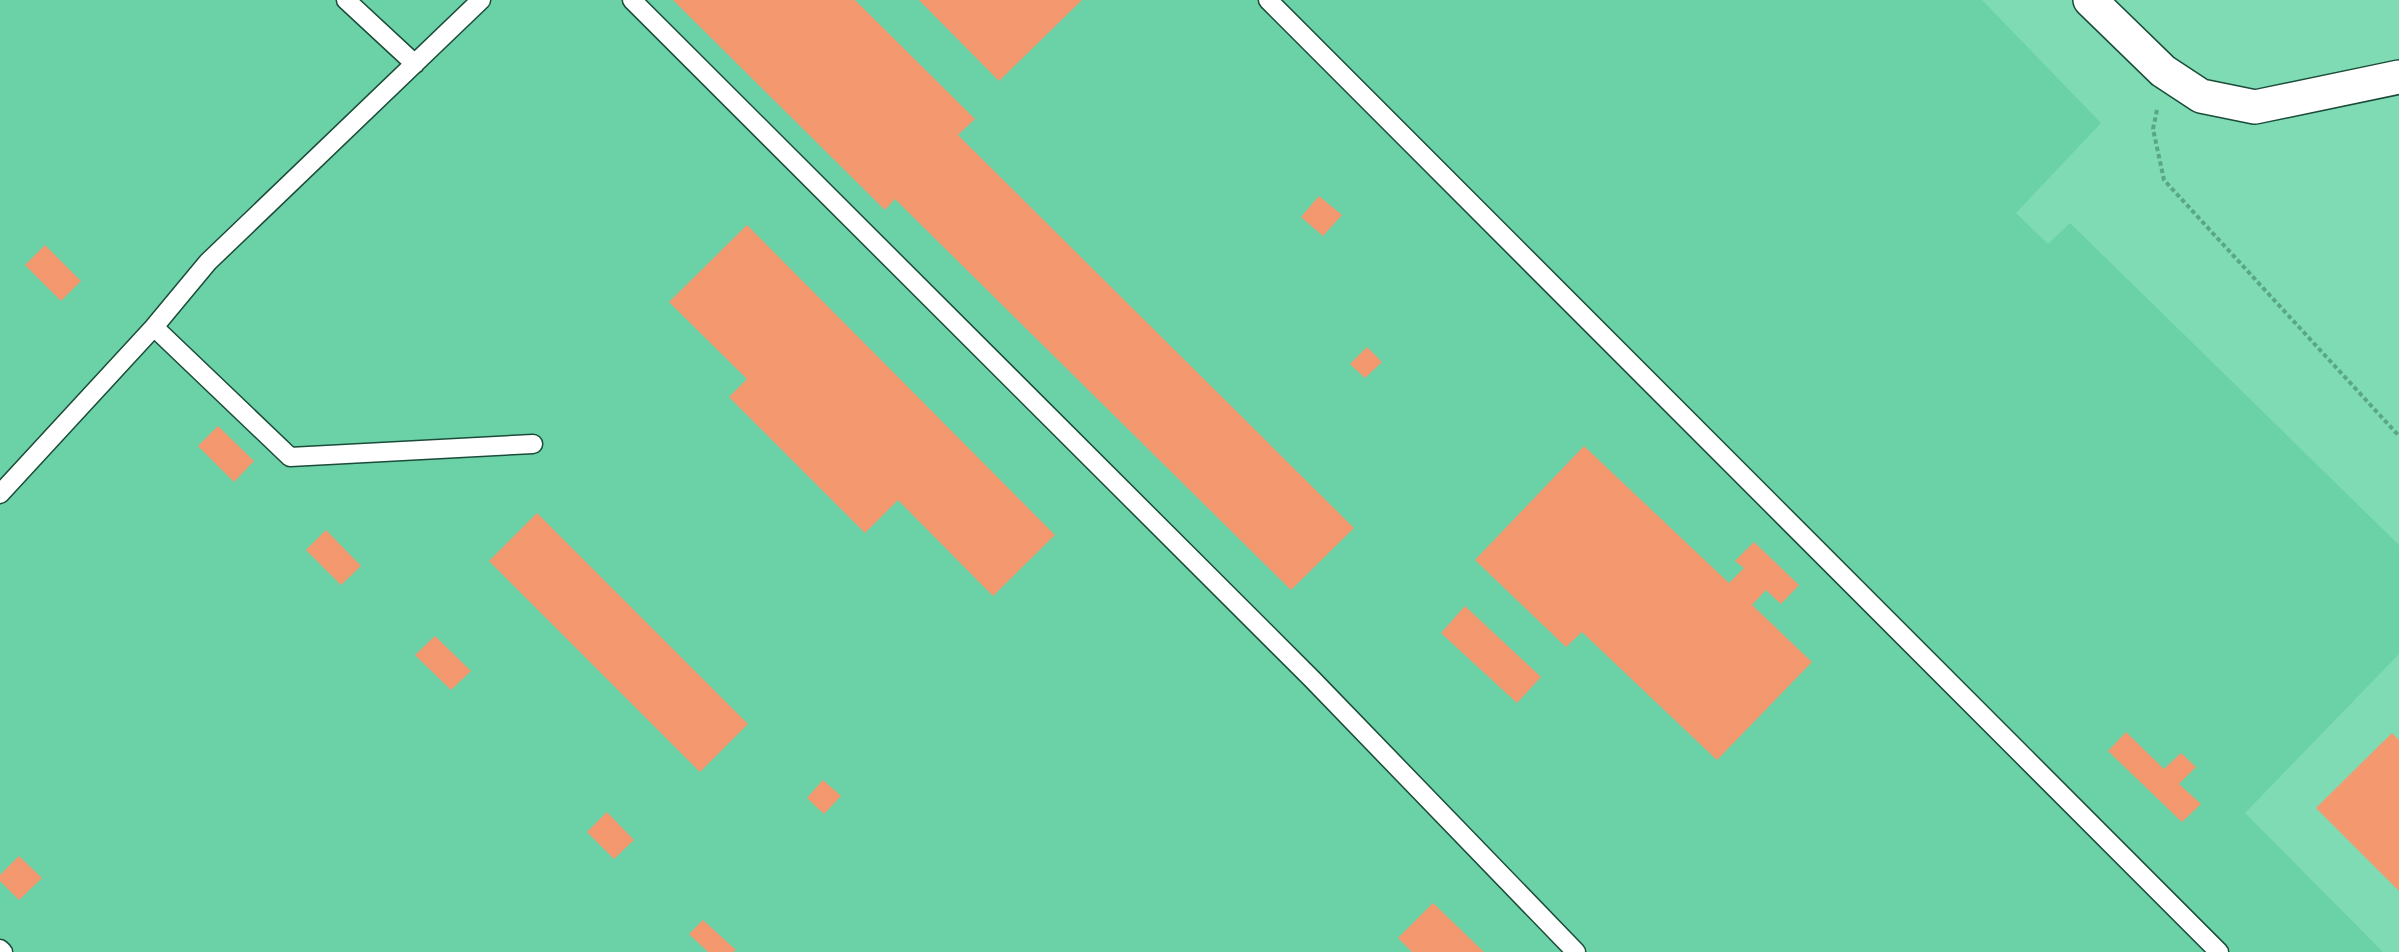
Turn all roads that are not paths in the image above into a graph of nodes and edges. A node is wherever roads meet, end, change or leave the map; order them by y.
1 (346, 0) edge
2 (481, 0) edge
3 (632, 0) edge
4 (1268, 0) edge
5 (2090, 0) edge
6 (415, 64) junction
7 (2399, 77) edge
8 (154, 327) junction
9 (533, 444) dead end
10 (0, 494) edge
11 (1576, 952) edge
12 (2219, 952) edge

1 - 6 lane
2 - 6 lane
3 - 11 lane
4 - 12 lane
5 - 7 street
6 - 8 lane
8 - 9 lane
8 - 10 lane

